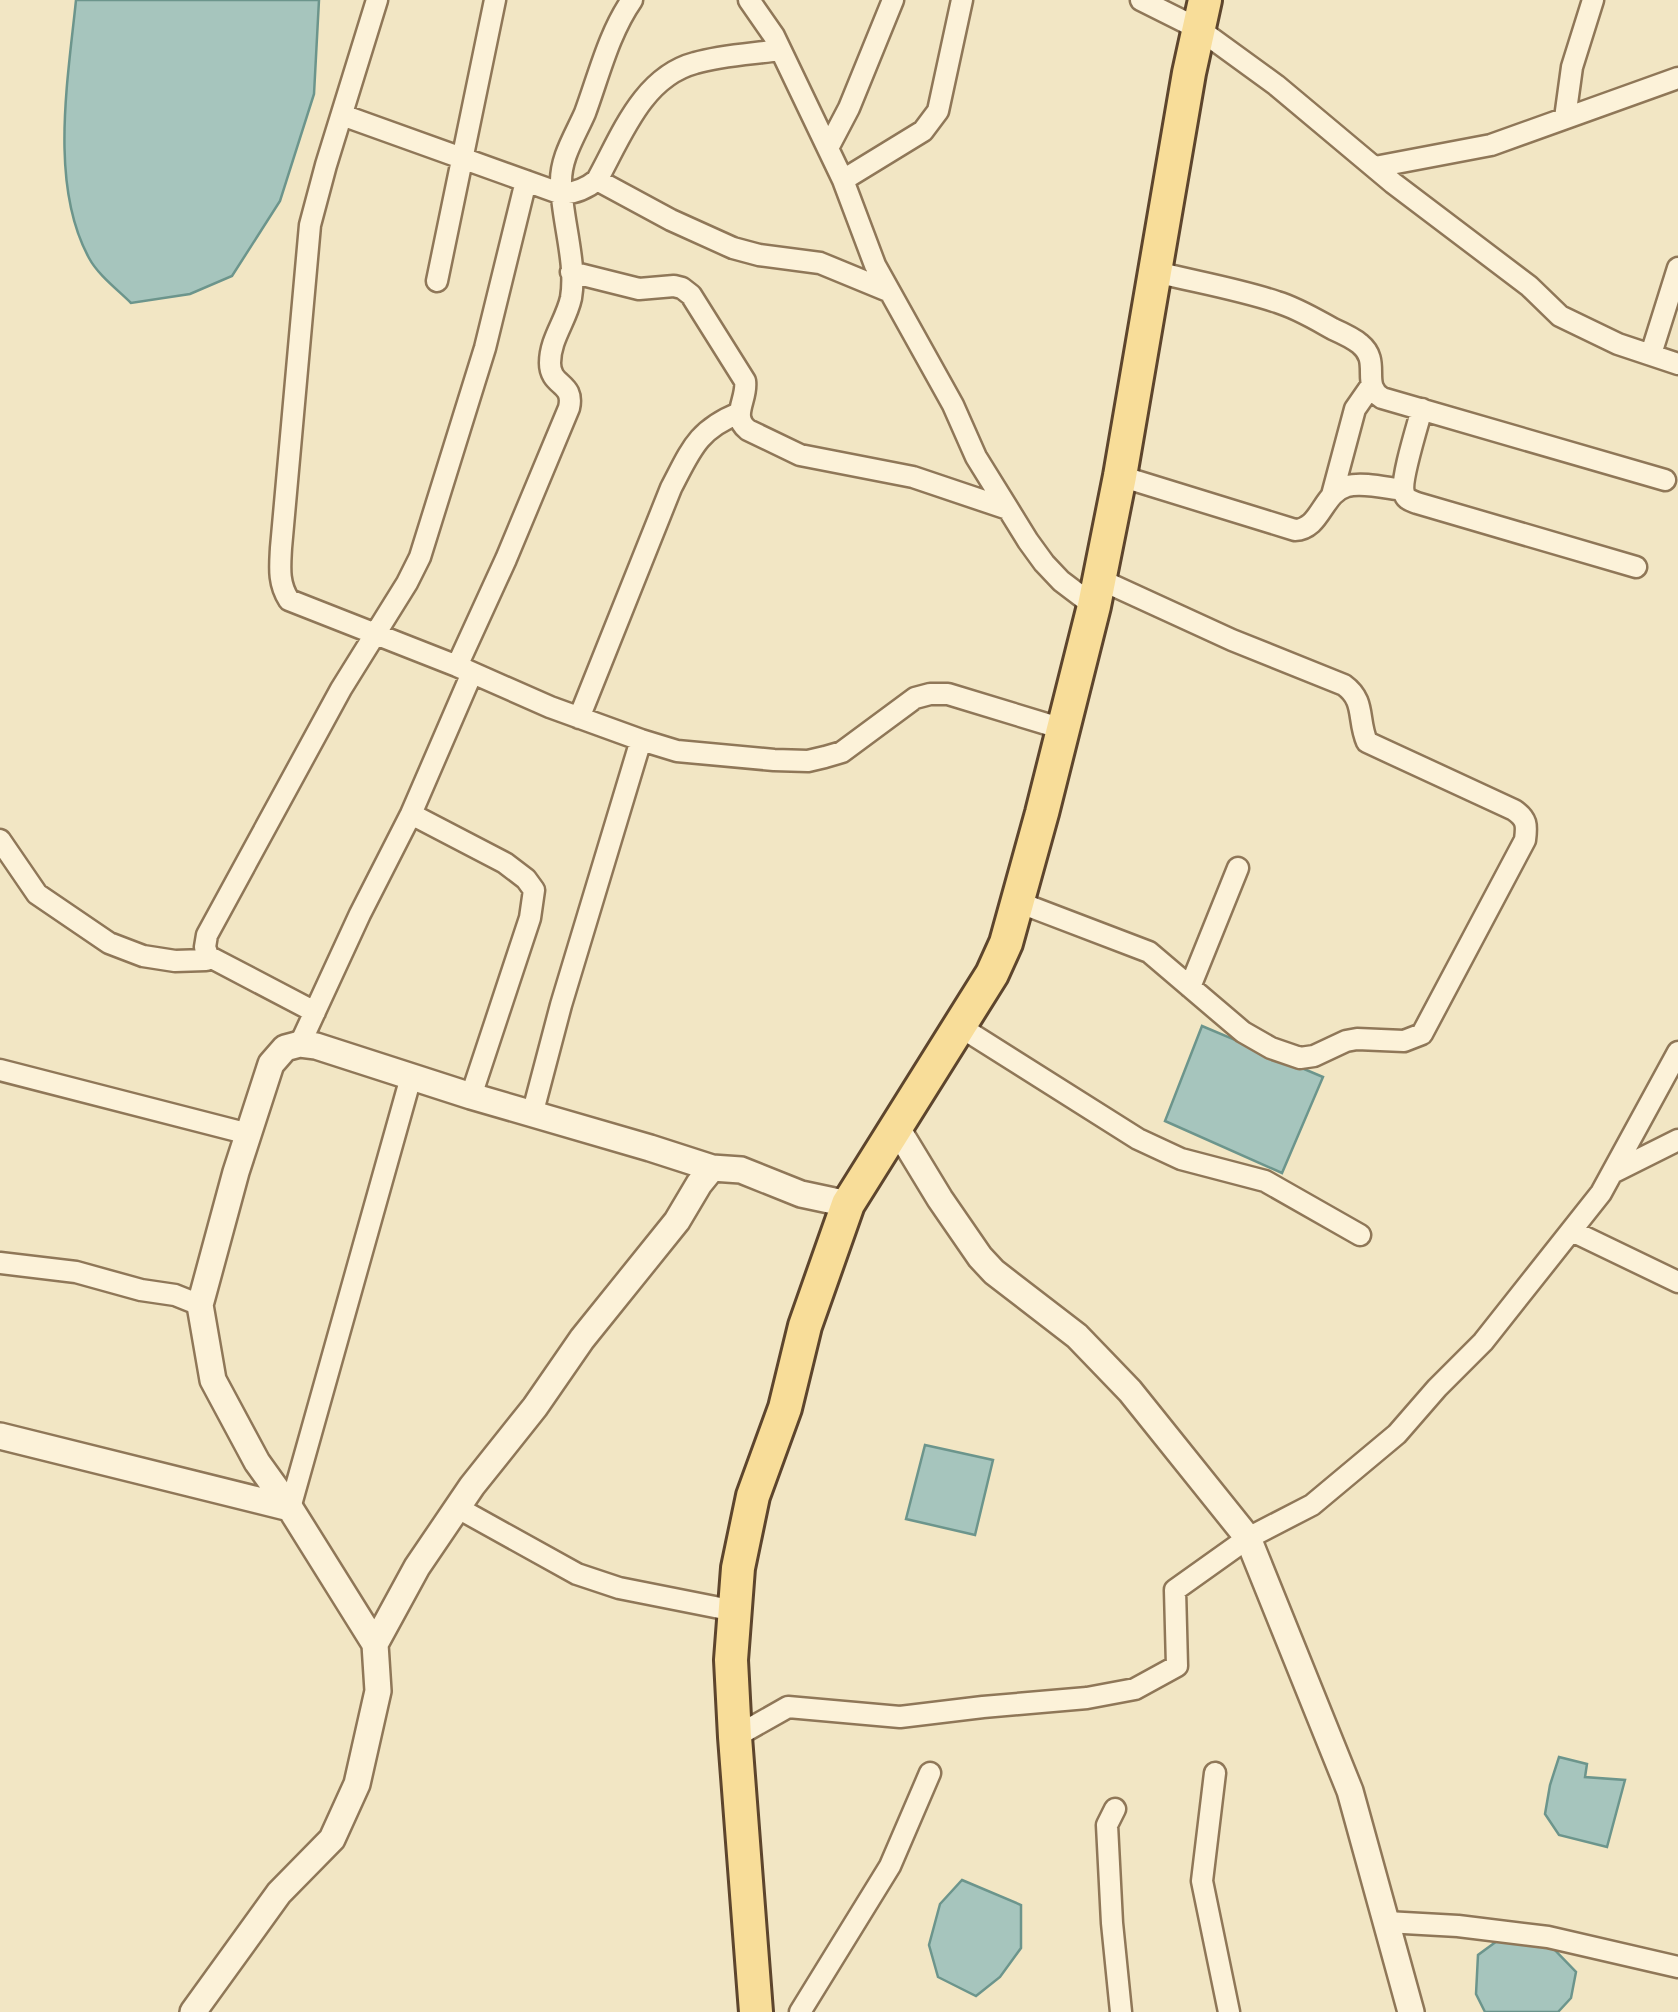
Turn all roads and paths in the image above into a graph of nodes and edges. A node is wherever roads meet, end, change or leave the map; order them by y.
1 (377, 0) edge
2 (494, 0) edge
3 (632, 0) edge
4 (749, 0) edge
5 (893, 0) edge
6 (962, 0) edge
7 (1141, 0) edge
8 (1593, 0) edge
9 (1202, 15) edge
10 (780, 50) junction
11 (1678, 78) edge
12 (342, 115) junction
13 (1565, 118) junction
14 (828, 148) junction
15 (463, 159) junction
16 (1374, 168) junction
17 (597, 180) junction
18 (843, 180) junction
19 (526, 182) junction
20 (562, 194) junction
21 (1678, 268) edge
22 (571, 272) junction
23 (1156, 272) junction
24 (436, 281) dead end
25 (888, 290) junction
26 (1651, 354) junction
27 (1678, 364) edge
28 (1371, 386) junction
29 (1422, 409) junction
30 (739, 412) junction
31 (1120, 476) junction
32 (1665, 480) dead end
33 (1403, 490) junction
34 (1332, 495) junction
35 (1008, 509) junction
36 (1636, 566) dead end
37 (1097, 593) junction
38 (375, 634) junction
39 (465, 670) junction
40 (579, 718) junction
41 (1063, 729) junction
42 (641, 740) junction
43 (411, 814) junction
44 (0, 840) edge
45 (1238, 868) dead end
46 (1018, 902) junction
47 (208, 956) junction
48 (1190, 987) junction
49 (315, 1012) junction
50 (959, 1026) junction
51 (300, 1044) junction
52 (1678, 1052) edge
53 (0, 1070) edge
54 (411, 1077) junction
55 (470, 1096) junction
56 (532, 1115) junction
57 (896, 1125) junction
58 (248, 1134) junction
59 (1678, 1140) edge
60 (712, 1168) junction
61 (1612, 1173) junction
62 (848, 1204) junction
63 (1572, 1232) junction
64 (1360, 1235) dead end
65 (0, 1262) edge
66 (1678, 1282) edge
67 (200, 1305) junction
68 (0, 1436) edge
69 (290, 1508) junction
70 (458, 1508) junction
71 (1248, 1538) junction
72 (735, 1611) junction
73 (376, 1644) junction
74 (734, 1737) junction
75 (1215, 1772) dead end
76 (930, 1773) dead end
77 (1115, 1808) dead end
78 (1386, 1922) junction
79 (1678, 1967) edge
80 (193, 2012) edge
81 (756, 2012) edge
82 (800, 2012) edge
83 (1121, 2012) edge
84 (1228, 2012) edge
85 (1411, 2012) edge

1 - 12 street
2 - 15 street
3 - 20 street
4 - 10 street
5 - 14 street
6 - 18 street
7 - 9 street
8 - 13 street
9 - 16 street
9 - 23 main road
10 - 14 street
10 - 17 street
11 - 13 street
12 - 15 street
12 - 38 street
13 - 16 street
14 - 18 street
15 - 19 street
15 - 24 street
16 - 26 street
17 - 20 street
17 - 25 street
18 - 25 street
19 - 20 street
19 - 38 street
20 - 22 street
21 - 26 street
22 - 30 street
22 - 39 street
23 - 28 street
23 - 31 main road
25 - 35 street
26 - 27 street
28 - 29 street
28 - 34 street
29 - 32 street
29 - 33 street
30 - 35 street
30 - 40 street
31 - 34 street
31 - 37 main road
33 - 34 street
33 - 36 street
35 - 37 street
37 - 41 main road
37 - 48 street
38 - 39 street
38 - 47 street
39 - 40 street
39 - 43 street
40 - 42 street
41 - 42 street
41 - 46 main road
42 - 56 street
43 - 49 street
43 - 55 street
44 - 47 street
45 - 48 street
46 - 48 street
46 - 50 main road
47 - 49 street
49 - 51 street
50 - 57 main road
50 - 64 street
51 - 54 street
51 - 58 street
52 - 61 street
53 - 58 street
54 - 55 street
54 - 69 street
55 - 56 street
56 - 60 street
57 - 62 main road
57 - 71 street
58 - 67 street
59 - 61 street
60 - 62 street
60 - 70 street
61 - 63 street
62 - 72 main road
63 - 66 street
63 - 71 street
65 - 67 street
67 - 69 street
68 - 69 street
69 - 73 street
70 - 72 street
70 - 73 street
71 - 74 street
71 - 78 street
72 - 74 main road
73 - 80 street
74 - 81 main road
75 - 84 street
76 - 82 street
77 - 83 street
78 - 79 street
78 - 85 street

